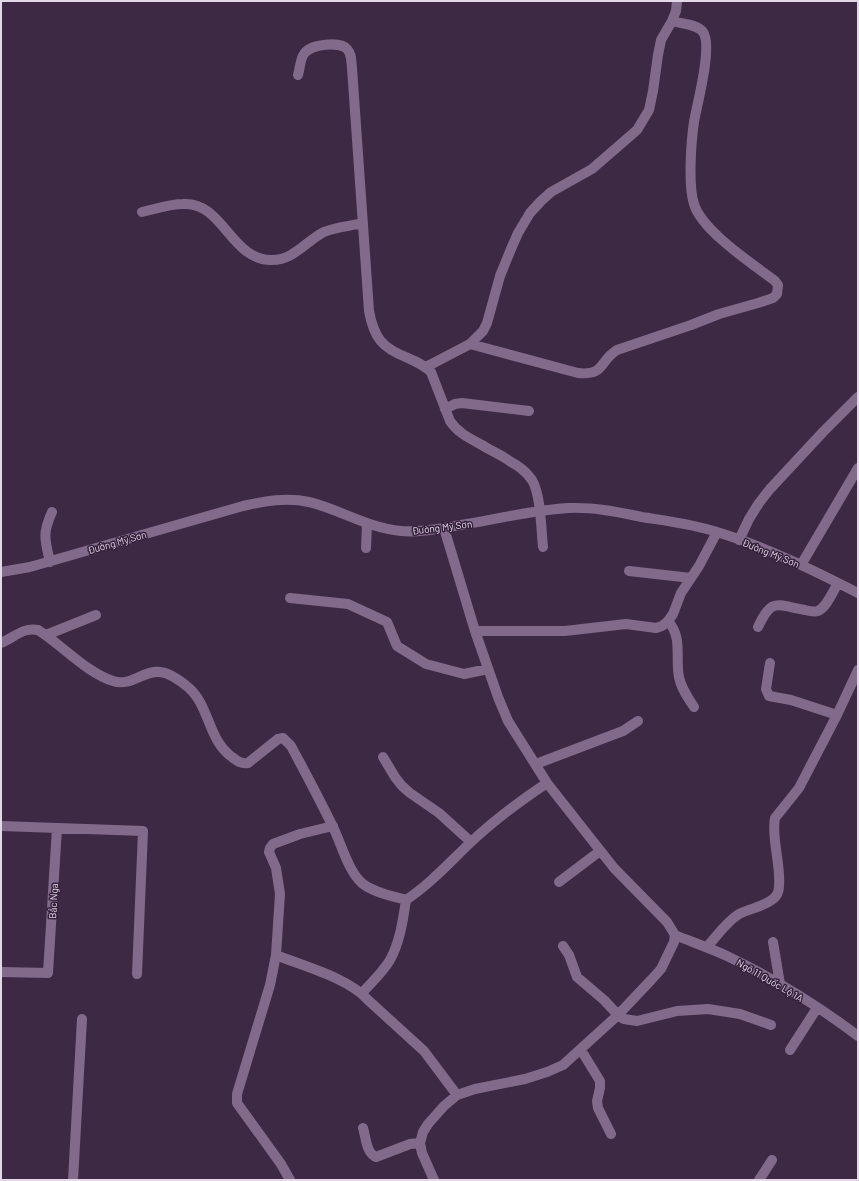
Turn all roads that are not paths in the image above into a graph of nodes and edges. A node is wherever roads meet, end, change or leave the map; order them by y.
1 (677, 1) edge
2 (672, 22) junction
3 (298, 75) dead end
4 (142, 212) dead end
5 (363, 223) junction
6 (470, 344) junction
7 (426, 367) junction
8 (858, 397) edge
9 (445, 409) junction
10 (529, 411) dead end
11 (858, 468) edge
12 (540, 511) junction
13 (52, 512) dead end
14 (366, 524) junction
15 (444, 528) junction
16 (717, 532) junction
17 (739, 540) junction
18 (543, 547) dead end
19 (366, 548) dead end
20 (50, 562) junction
21 (801, 565) junction
22 (629, 571) dead end
23 (1, 572) edge
24 (691, 578) junction
25 (838, 583) junction
26 (858, 593) edge
27 (290, 598) dead end
28 (96, 615) dead end
29 (668, 621) junction
30 (758, 627) dead end
31 (475, 631) junction
32 (46, 635) junction
33 (1, 643) edge
34 (770, 663) dead end
35 (488, 669) junction
36 (858, 670) edge
37 (694, 708) dead end
38 (837, 715) junction
39 (638, 721) dead end
40 (383, 757) dead end
41 (536, 764) junction
42 (547, 783) junction
43 (1, 826) edge
44 (333, 826) junction
45 (57, 828) junction
46 (471, 842) junction
47 (600, 851) junction
48 (558, 882) dead end
49 (406, 900) junction
50 (675, 935) junction
51 (773, 942) dead end
52 (563, 946) dead end
53 (707, 947) junction
54 (276, 955) junction
55 (1, 972) edge
56 (137, 974) dead end
57 (780, 984) junction
58 (362, 993) junction
59 (817, 1008) junction
60 (618, 1016) junction
61 (82, 1019) dead end
62 (771, 1025) dead end
63 (858, 1036) edge
64 (581, 1050) junction
65 (790, 1050) dead end
66 (457, 1095) junction
67 (363, 1128) dead end
68 (611, 1134) dead end
69 (420, 1143) junction
70 (772, 1160) dead end
71 (73, 1180) edge
72 (290, 1180) edge
73 (434, 1180) edge
74 (759, 1180) edge

1 - 2 street
2 - 6 street
2 - 6 street
3 - 5 street
4 - 5 street
5 - 7 street
6 - 7 street
7 - 9 street
8 - 17 street
9 - 10 street
9 - 12 street
11 - 21 street
12 - 15 street, Đường Mỹ Sơn
12 - 16 street, Đường Mỹ Sơn
12 - 18 street
13 - 20 street
14 - 15 street, Đường Mỹ Sơn
14 - 19 street
14 - 20 street, Đường Mỹ Sơn
15 - 31 street
16 - 17 street, Đường Mỹ Sơn
16 - 24 street
17 - 21 street, Đường Mỹ Sơn
20 - 23 street, Đường Mỹ Sơn
21 - 25 street, Đường Mỹ Sơn
22 - 24 street
24 - 29 street
25 - 26 street, Đường Mỹ Sơn
25 - 30 street
27 - 35 street
28 - 32 street
29 - 31 street
29 - 37 street
31 - 35 street
32 - 33 street
32 - 44 street
34 - 38 street
35 - 41 street
36 - 38 street
38 - 53 street
39 - 41 street
40 - 46 street
41 - 42 street
42 - 46 street
42 - 47 street
43 - 45 street
44 - 49 street
44 - 54 street
45 - 55 street, Bắc Nga
45 - 56 street
46 - 49 street
47 - 48 street
47 - 50 street
49 - 58 street
50 - 53 street, Ngõ 11 Quốc Lộ 1A
50 - 60 street
51 - 57 street
52 - 60 street
53 - 57 street, Ngõ 11 Quốc Lộ 1A
54 - 58 street
54 - 72 street
57 - 59 street, Ngõ 11 Quốc Lộ 1A
58 - 66 street
59 - 63 street, Ngõ 11 Quốc Lộ 1A
59 - 65 street
60 - 62 street
60 - 64 street
61 - 71 street
64 - 66 street
64 - 68 street
66 - 69 street
67 - 69 street
69 - 73 street
70 - 74 street

